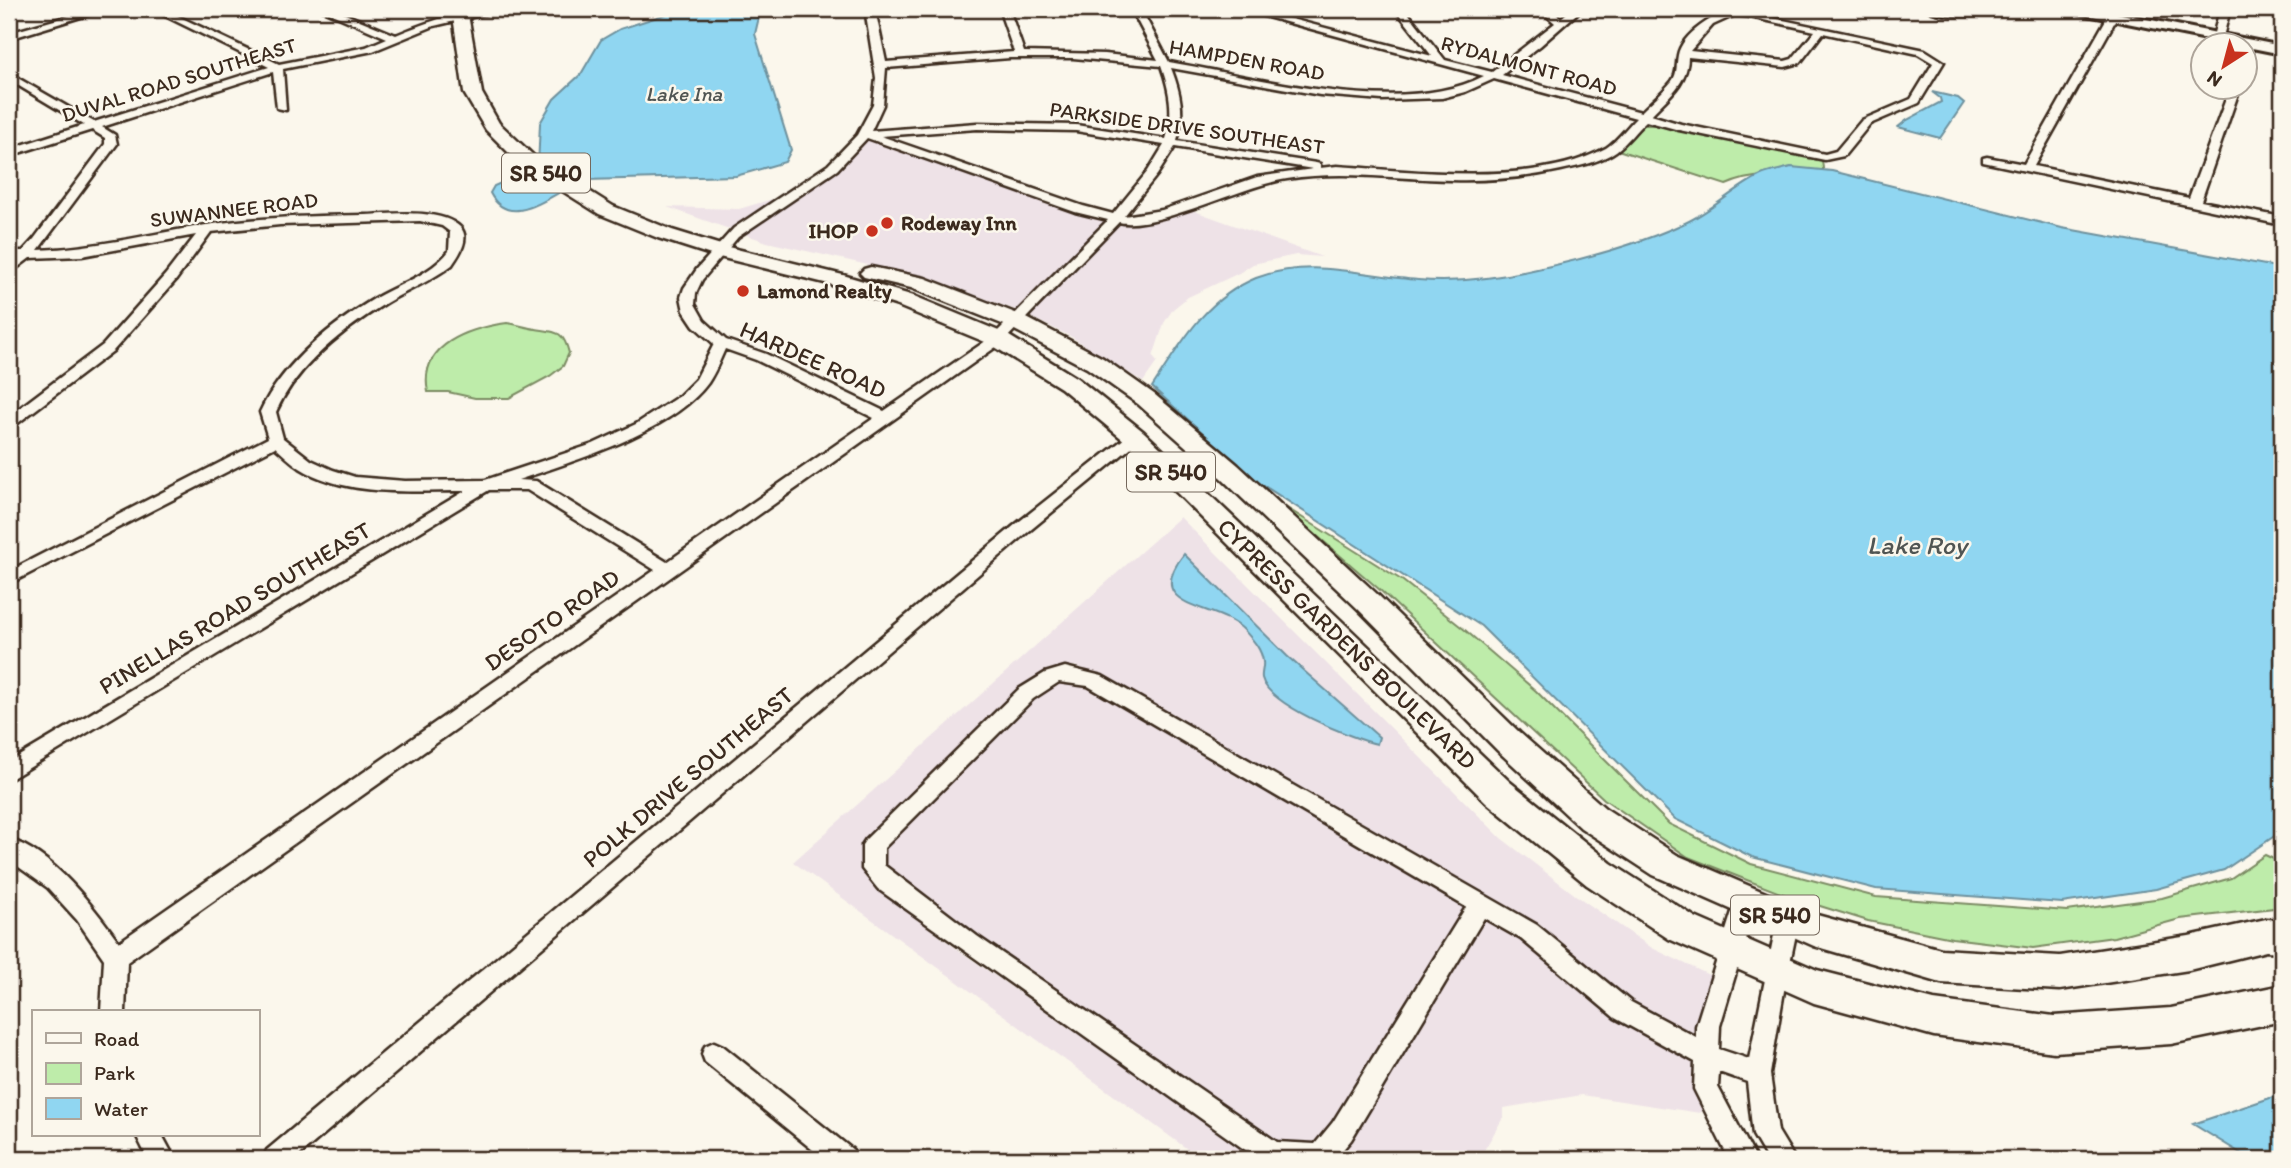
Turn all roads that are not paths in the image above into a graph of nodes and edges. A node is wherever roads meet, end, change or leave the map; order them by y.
1 (103, 9) edge
2 (156, 9) edge
3 (325, 9) edge
4 (501, 9) edge
5 (870, 9) edge
6 (1004, 9) edge
7 (1136, 9) edge
8 (1243, 9) edge
9 (1400, 9) edge
10 (1544, 9) edge
11 (1577, 9) edge
12 (1934, 9) edge
13 (1987, 9) edge
14 (1993, 9) edge
15 (2077, 9) edge
16 (2225, 9) edge
17 (481, 10) edge
18 (1264, 12) edge
19 (461, 13) edge
20 (2113, 16) junction
21 (1560, 22) junction
22 (1821, 30) junction
23 (2193, 32) edge
24 (2219, 32) edge
25 (9, 36) edge
26 (395, 38) junction
27 (2260, 49) edge
28 (2282, 50) edge
29 (1019, 53) junction
30 (1683, 53) junction
31 (1442, 62) junction
32 (1166, 64) junction
33 (883, 65) junction
34 (278, 67) junction
35 (1494, 76) junction
36 (487, 77) dead end
37 (12, 82) edge
38 (2230, 102) edge
39 (282, 108) dead end
40 (1643, 117) junction
41 (94, 126) junction
42 (865, 134) junction
43 (1173, 143) junction
44 (9, 153) edge
45 (1987, 160) dead end
46 (2027, 169) junction
47 (1337, 170) junction
48 (2194, 202) junction
49 (1115, 219) junction
50 (2282, 220) edge
51 (207, 229) junction
52 (723, 245) junction
53 (28, 254) junction
54 (9, 255) edge
55 (9, 270) edge
56 (1006, 330) junction
57 (721, 343) junction
58 (886, 418) junction
59 (9, 423) edge
60 (1135, 437) junction
61 (276, 440) junction
62 (1229, 471) junction
63 (486, 485) junction
64 (666, 569) junction
65 (9, 578) edge
66 (9, 772) edge
67 (9, 848) edge
68 (1746, 902) junction
69 (1480, 904) junction
70 (1787, 920) junction
71 (2282, 936) edge
72 (1732, 949) junction
73 (116, 957) junction
74 (1776, 969) junction
75 (2282, 1003) edge
76 (113, 1010) edge
77 (714, 1054) dead end
78 (1707, 1056) junction
79 (1758, 1074) junction
80 (149, 1136) edge
81 (162, 1159) edge
82 (276, 1159) edge
83 (844, 1159) edge
84 (1743, 1159) edge
85 (1782, 1159) edge

1 - 25 street
2 - 34 street
3 - 26 street
4 - 17 street, DUVAL ROAD SOUTHEAST
5 - 33 street
6 - 29 street
7 - 32 street
8 - 18 street, RYDALMONT ROAD
9 - 31 street
10 - 21 street
11 - 21 street, HAMPDEN ROAD
12 - 13 street
13 - 14 street
15 - 20 street
16 - 24 street
17 - 19 street, DUVAL ROAD SOUTHEAST
17 - 36 main road
18 - 31 street, RYDALMONT ROAD
19 - 26 street, DUVAL ROAD SOUTHEAST
19 - 52 main road, CYPRESS GARDENS BOULEVARD / SR 540
20 - 23 street
20 - 46 street
21 - 35 street, HAMPDEN ROAD
22 - 30 street
22 - 30 street
22 - 40 street, RYDALMONT ROAD
26 - 34 street, DUVAL ROAD SOUTHEAST
27 - 28 street
29 - 32 street, HAMPDEN ROAD
29 - 33 street, HAMPDEN ROAD
30 - 40 street
31 - 35 street, RYDALMONT ROAD
32 - 35 street, HAMPDEN ROAD
32 - 43 street
33 - 42 street
34 - 39 street
34 - 41 street, DUVAL ROAD SOUTHEAST
35 - 40 street, RYDALMONT ROAD
37 - 41 street
38 - 48 street
40 - 47 street
41 - 44 street, DUVAL ROAD SOUTHEAST
41 - 53 street
42 - 43 street, PARKSIDE DRIVE SOUTHEAST
42 - 49 street
42 - 52 street
43 - 47 street, PARKSIDE DRIVE SOUTHEAST
43 - 49 street, DESOTO ROAD
45 - 46 street
46 - 48 street
47 - 49 street
48 - 50 street
49 - 56 street, DESOTO ROAD
51 - 53 street, SUWANNEE ROAD
51 - 59 street
51 - 61 street, SUWANNEE ROAD
52 - 56 main road, CYPRESS GARDENS BOULEVARD / SR 540
52 - 57 street
53 - 54 street, SUWANNEE ROAD
53 - 55 street
56 - 58 street, DESOTO ROAD
56 - 60 main road, CYPRESS GARDENS BOULEVARD / SR 540
56 - 62 main road, CYPRESS GARDENS BOULEVARD / SR 540
57 - 58 street, HARDEE ROAD
57 - 63 street
58 - 64 street, DESOTO ROAD
60 - 62 main road
60 - 72 main road, CYPRESS GARDENS BOULEVARD / SR 540
60 - 82 street, POLK DRIVE SOUTHEAST
61 - 63 street
61 - 65 street
62 - 68 main road, CYPRESS GARDENS BOULEVARD / SR 540
63 - 64 street
63 - 66 street, PINELLAS ROAD SOUTHEAST
64 - 73 street, DESOTO ROAD
67 - 73 street
68 - 70 main road, CYPRESS GARDENS BOULEVARD / SR 540
68 - 72 street
69 - 69 street
69 - 78 street
70 - 71 main road, CYPRESS GARDENS BOULEVARD / SR 540
70 - 74 street
72 - 74 main road, CYPRESS GARDENS BOULEVARD / SR 540
72 - 78 street
73 - 76 street
74 - 75 main road, CYPRESS GARDENS BOULEVARD / SR 540
74 - 79 street
77 - 83 street
78 - 79 street
78 - 84 street
79 - 85 street
80 - 81 street

